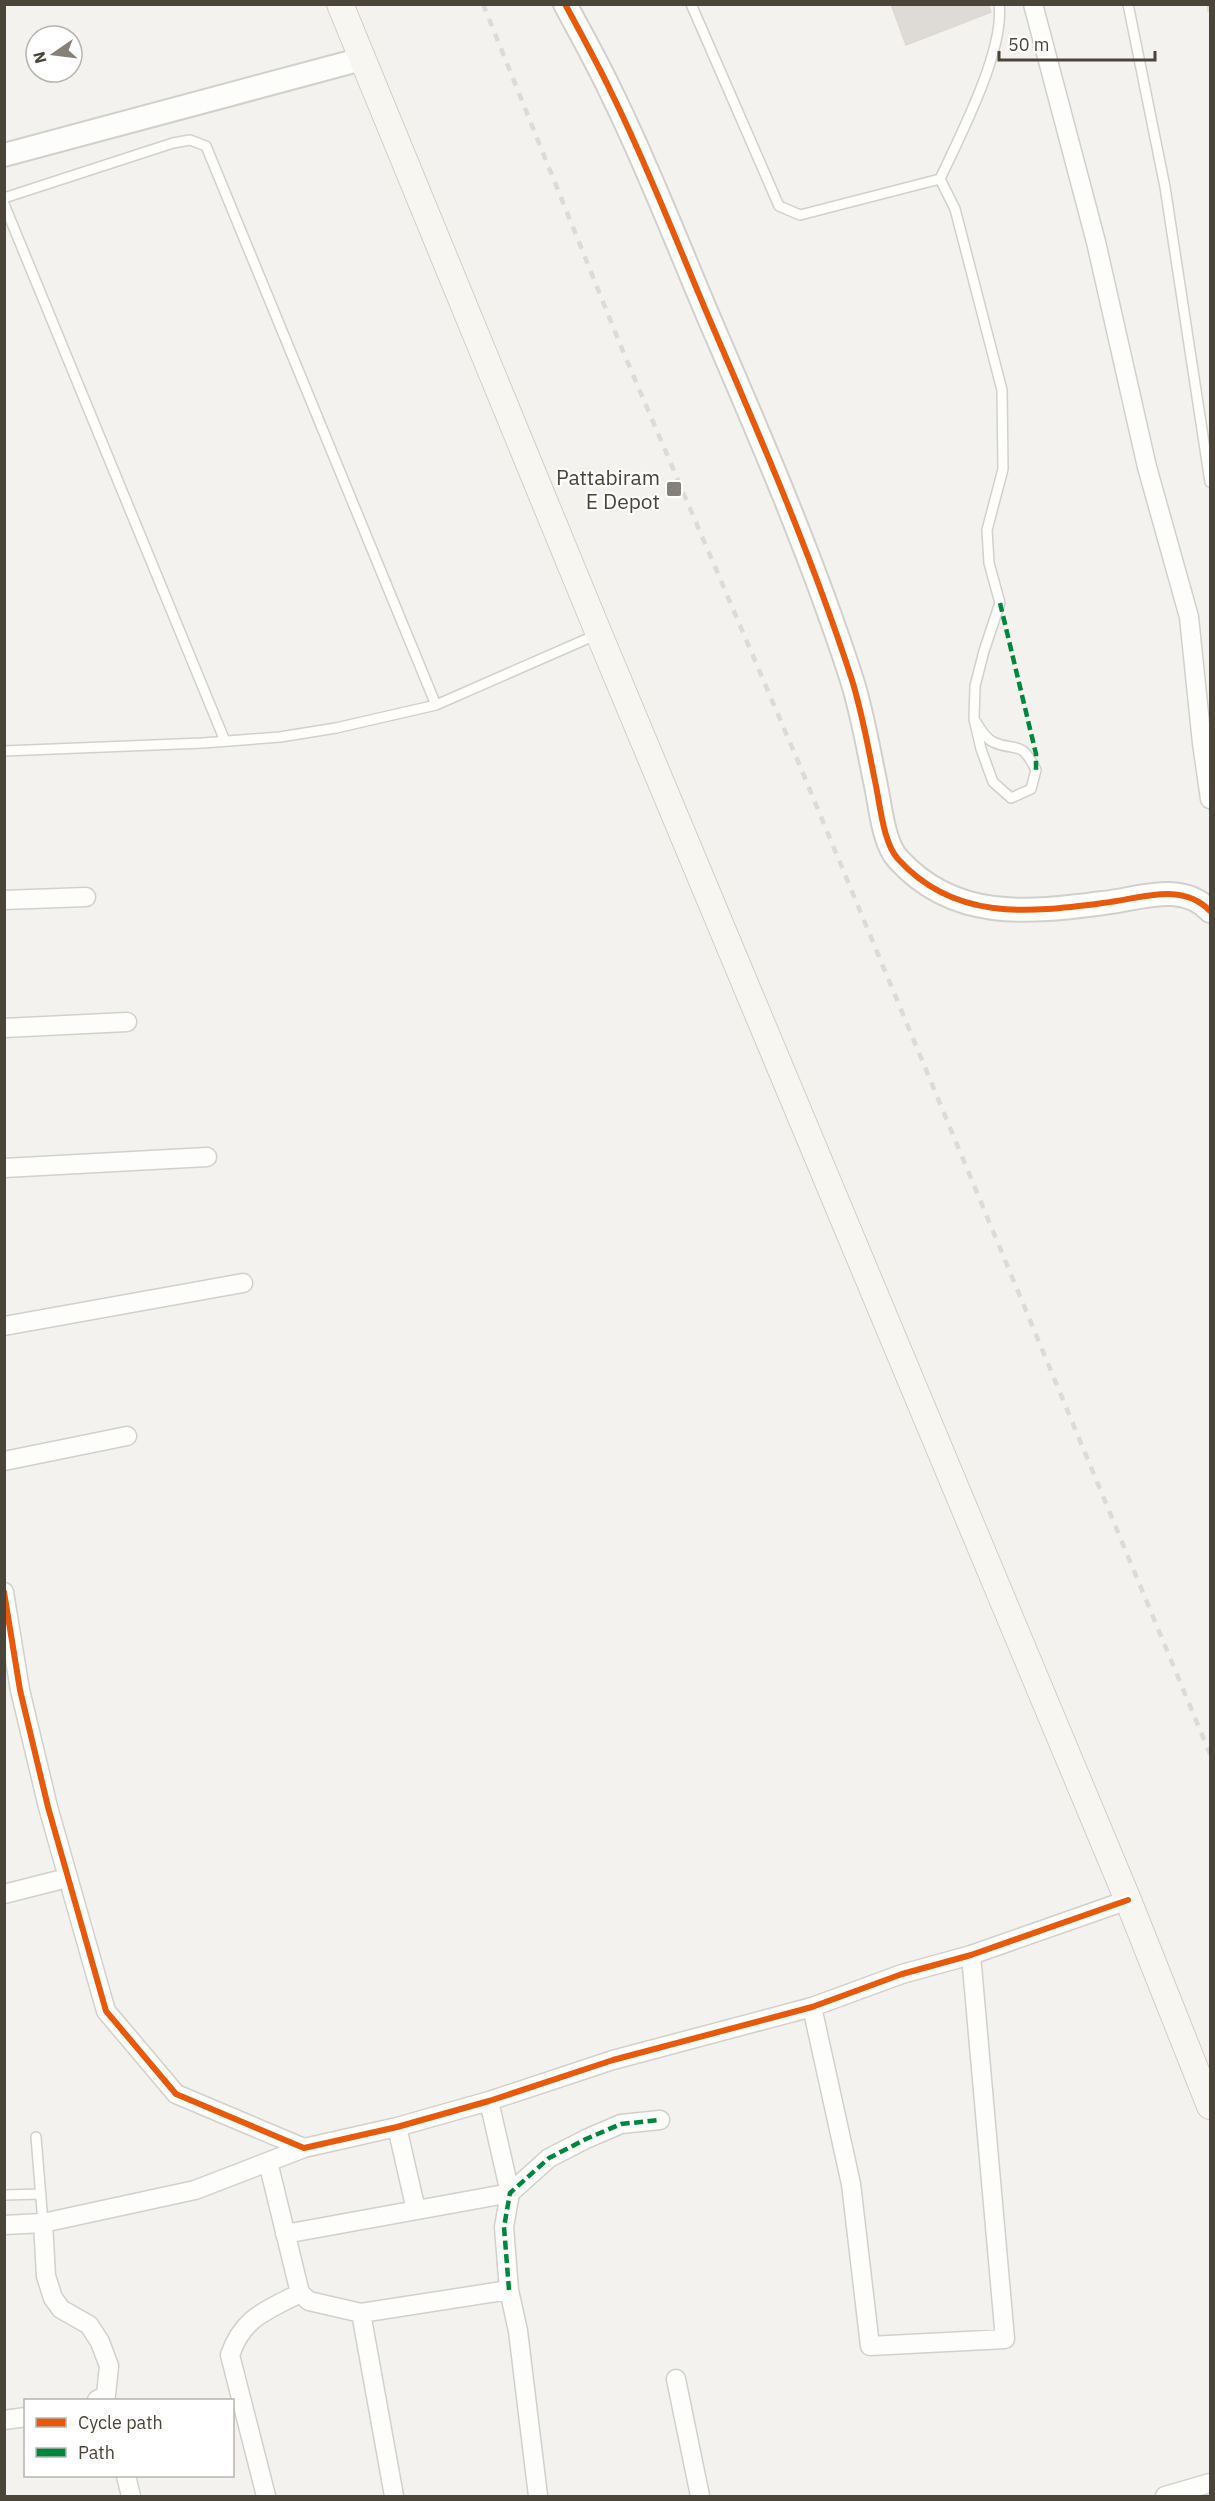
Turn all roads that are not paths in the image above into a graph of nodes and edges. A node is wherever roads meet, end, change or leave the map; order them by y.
1 (340, 4) edge
2 (565, 4) edge
3 (691, 4) edge
4 (999, 4) edge
5 (1033, 4) edge
6 (1128, 4) edge
7 (362, 60) junction
8 (4, 155) edge
9 (939, 179) junction
10 (4, 198) edge
11 (4, 204) edge
12 (1210, 482) edge
13 (599, 633) junction
14 (436, 705) junction
15 (974, 719) junction
16 (225, 741) junction
17 (4, 751) edge
18 (1210, 799) edge
19 (86, 897) dead end
20 (4, 900) edge
21 (1210, 911) edge
22 (128, 1022) dead end
23 (4, 1028) edge
24 (207, 1157) dead end
25 (4, 1168) edge
26 (243, 1283) dead end
27 (4, 1326) edge
28 (127, 1436) dead end
29 (4, 1461) edge
30 (4, 1592) edge
31 (67, 1878) junction
32 (4, 1894) edge
33 (1128, 1900) junction
34 (971, 1956) junction
35 (812, 2007) junction
36 (489, 2101) junction
37 (1210, 2106) edge
38 (660, 2120) dead end
39 (397, 2127) junction
40 (36, 2137) dead end
41 (304, 2148) junction
42 (267, 2162) junction
43 (510, 2193) junction
44 (41, 2194) junction
45 (4, 2195) edge
46 (416, 2210) junction
47 (43, 2223) junction
48 (4, 2225) edge
49 (285, 2234) junction
50 (509, 2290) junction
51 (300, 2293) junction
52 (361, 2313) junction
53 (676, 2379) dead end
54 (103, 2399) edge
55 (24, 2417) edge
56 (4, 2420) edge
57 (126, 2477) edge
58 (1210, 2483) edge
59 (131, 2496) edge
60 (266, 2496) edge
61 (394, 2496) edge
62 (538, 2496) edge
63 (700, 2496) edge
64 (1165, 2496) edge

1 - 7 main road
2 - 21 street
3 - 9 lane
4 - 9 lane
5 - 18 street
6 - 12 lane
7 - 8 street
7 - 13 main road
9 - 15 lane
10 - 14 lane
11 - 16 lane
13 - 14 lane
13 - 33 main road
14 - 16 lane
15 - 15 lane
16 - 17 lane
19 - 20 street
22 - 23 street
24 - 25 street
26 - 27 street
28 - 29 street
30 - 31 street
31 - 32 street
31 - 41 street
33 - 34 street
33 - 37 main road
34 - 35 street
34 - 35 street
35 - 36 street
36 - 39 street
36 - 43 street
38 - 43 street
39 - 41 street
39 - 46 street
40 - 44 lane
41 - 42 street
42 - 47 street
42 - 49 street
43 - 46 street
43 - 50 street
44 - 45 lane
44 - 47 lane
46 - 49 street
47 - 48 street
47 - 54 street
49 - 51 street
50 - 52 street
50 - 62 street
51 - 52 street
51 - 60 street
52 - 61 street
53 - 63 street
55 - 56 street
57 - 59 street
58 - 64 street

